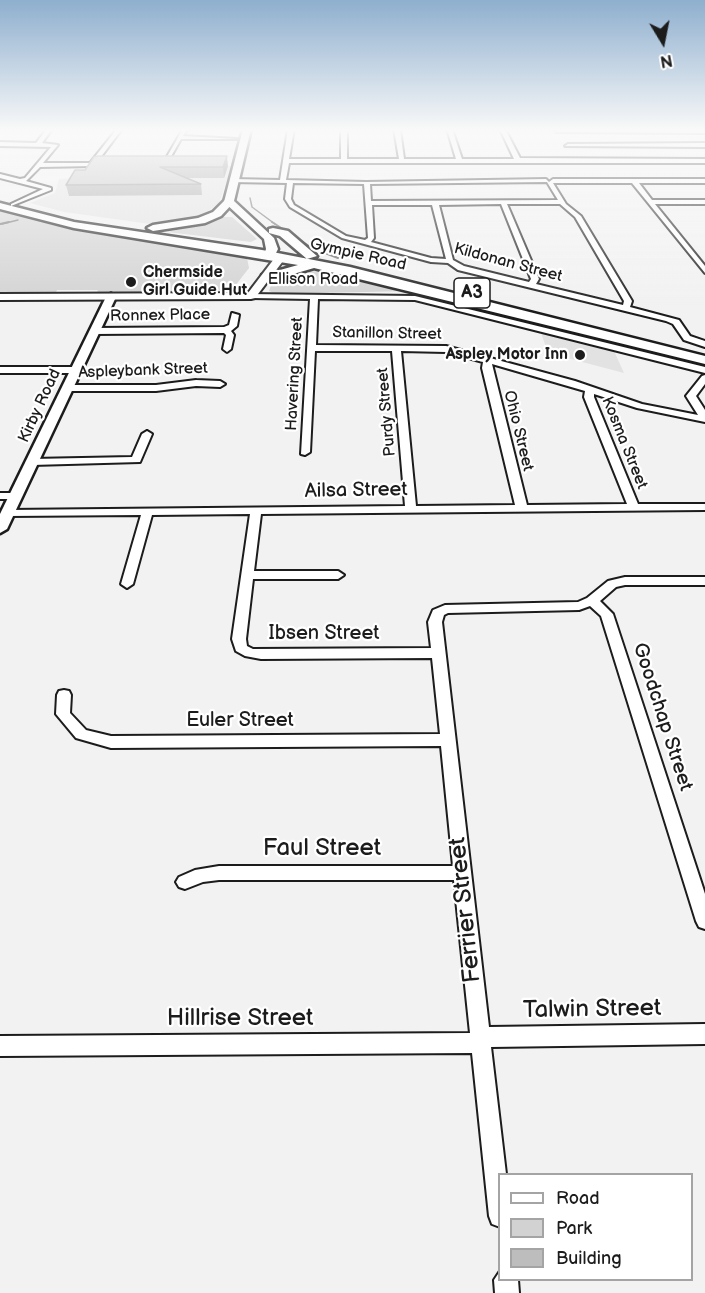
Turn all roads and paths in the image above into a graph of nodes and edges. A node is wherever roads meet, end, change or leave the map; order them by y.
1 (48, 189) edge
2 (238, 189) edge
3 (241, 189) edge
4 (287, 189) edge
5 (367, 189) edge
6 (554, 189) edge
7 (641, 189) edge
8 (0, 201) edge
9 (229, 202) junction
10 (503, 202) junction
11 (562, 202) junction
12 (651, 202) junction
13 (705, 202) edge
14 (368, 203) junction
15 (435, 203) junction
16 (13, 205) junction
17 (0, 206) edge
18 (133, 230) junction
19 (273, 231) junction
20 (366, 243) junction
21 (243, 251) junction
22 (277, 253) junction
23 (311, 256) junction
24 (450, 261) junction
25 (325, 266) junction
26 (705, 271) edge
27 (264, 273) junction
28 (532, 285) junction
29 (246, 294) junction
30 (0, 297) edge
31 (111, 297) junction
32 (314, 297) junction
33 (410, 297) joint
34 (626, 308) junction
35 (235, 315) dead end
36 (226, 330) junction
37 (94, 331) junction
38 (612, 336) junction
39 (587, 341) junction
40 (698, 347) edge
41 (311, 348) junction
42 (396, 348) junction
43 (227, 349) dead end
44 (488, 361) junction
45 (0, 370) edge
46 (75, 370) junction
47 (705, 370) edge
48 (705, 378) edge
49 (220, 384) dead end
50 (67, 388) junction
51 (590, 389) junction
52 (705, 419) edge
53 (147, 434) dead end
54 (305, 452) dead end
55 (32, 462) junction
56 (0, 496) edge
57 (16, 496) junction
58 (705, 507) edge
59 (634, 508) junction
60 (411, 509) junction
61 (522, 509) junction
62 (256, 512) junction
63 (8, 513) junction
64 (147, 513) junction
65 (0, 529) edge
66 (248, 575) junction
67 (338, 575) dead end
68 (705, 581) edge
69 (128, 584) dead end
70 (592, 601) junction
71 (438, 653) junction
72 (64, 695) dead end
73 (448, 741) junction
74 (462, 873) junction
75 (185, 882) dead end
76 (705, 921) edge
77 (705, 1034) edge
78 (480, 1040) junction
79 (0, 1046) edge
80 (498, 1198) edge

1 - 16 street
2 - 9 main road
3 - 19 main road
4 - 20 street, Kildonan Street
5 - 14 street
6 - 11 street
7 - 12 street
8 - 16 highway, Gympie Road / A3
9 - 18 highway
9 - 22 main road
10 - 11 street
10 - 15 street
10 - 28 street
11 - 34 street
12 - 13 street
12 - 26 street
14 - 15 street
14 - 20 street
15 - 24 street
16 - 18 highway, Gympie Road / A3
17 - 21 highway, Gympie Road / A3
18 - 22 highway, Gympie Road / A3
19 - 22 main road
19 - 23 highway
20 - 24 street, Kildonan Street
21 - 22 highway, Gympie Road / A3
21 - 27 highway
22 - 23 highway, Gympie Road / A3
22 - 25 highway, Gympie Road / A3
22 - 27 main road
23 - 40 highway, Gympie Road / A3
24 - 28 street, Kildonan Street
25 - 27 highway
25 - 38 highway, Gympie Road / A3
27 - 29 main road
28 - 34 street, Kildonan Street
29 - 31 main road, Ellison Road
29 - 32 street, Ellison Road
30 - 31 main road, Ellison Road
31 - 37 street, Kirby Road
32 - 33 street, Ellison Road
32 - 41 street, Havering Street
33 - 39 street, Gympie Road
34 - 40 street, Kildonan Street
35 - 36 street, Ronnex Place
36 - 37 street, Ronnex Place
36 - 43 street, Ronnex Place
37 - 46 street, Kirby Road
38 - 39 highway
38 - 40 highway, Gympie Road / A3
39 - 47 street, Gympie Road
41 - 42 street, Stanillon Street
41 - 54 street, Havering Street
42 - 44 street, Stanillon Street
42 - 60 street, Purdy Street
44 - 51 street, Stanillon Street
44 - 61 street, Ohio Street
45 - 46 street
46 - 50 street, Kirby Road
48 - 52 street
49 - 50 street, Aspleybank Street
50 - 55 street, Kirby Road
51 - 52 street, Stanillon Street
51 - 59 street, Kosma Street
53 - 55 street
55 - 57 street, Kirby Road
56 - 57 street
57 - 63 street, Kirby Road
58 - 59 street, Ailsa Street
59 - 61 street, Ailsa Street
60 - 61 street, Ailsa Street
60 - 62 street, Ailsa Street
62 - 64 street, Ailsa Street
62 - 66 street, Ibsen Street
63 - 64 street, Ailsa Street
63 - 65 street, Kirby Road
64 - 69 street
66 - 67 street
66 - 71 street, Ibsen Street
68 - 70 street
70 - 71 street, Ferrier Street
70 - 76 street, Goodchap Street
71 - 73 street, Ferrier Street
72 - 73 street, Euler Street
73 - 74 street, Ferrier Street
74 - 75 street, Faul Street
74 - 78 street, Ferrier Street
77 - 78 street, Talwin Street
78 - 79 street, Hillrise Street
78 - 80 street, Ferrier Street

